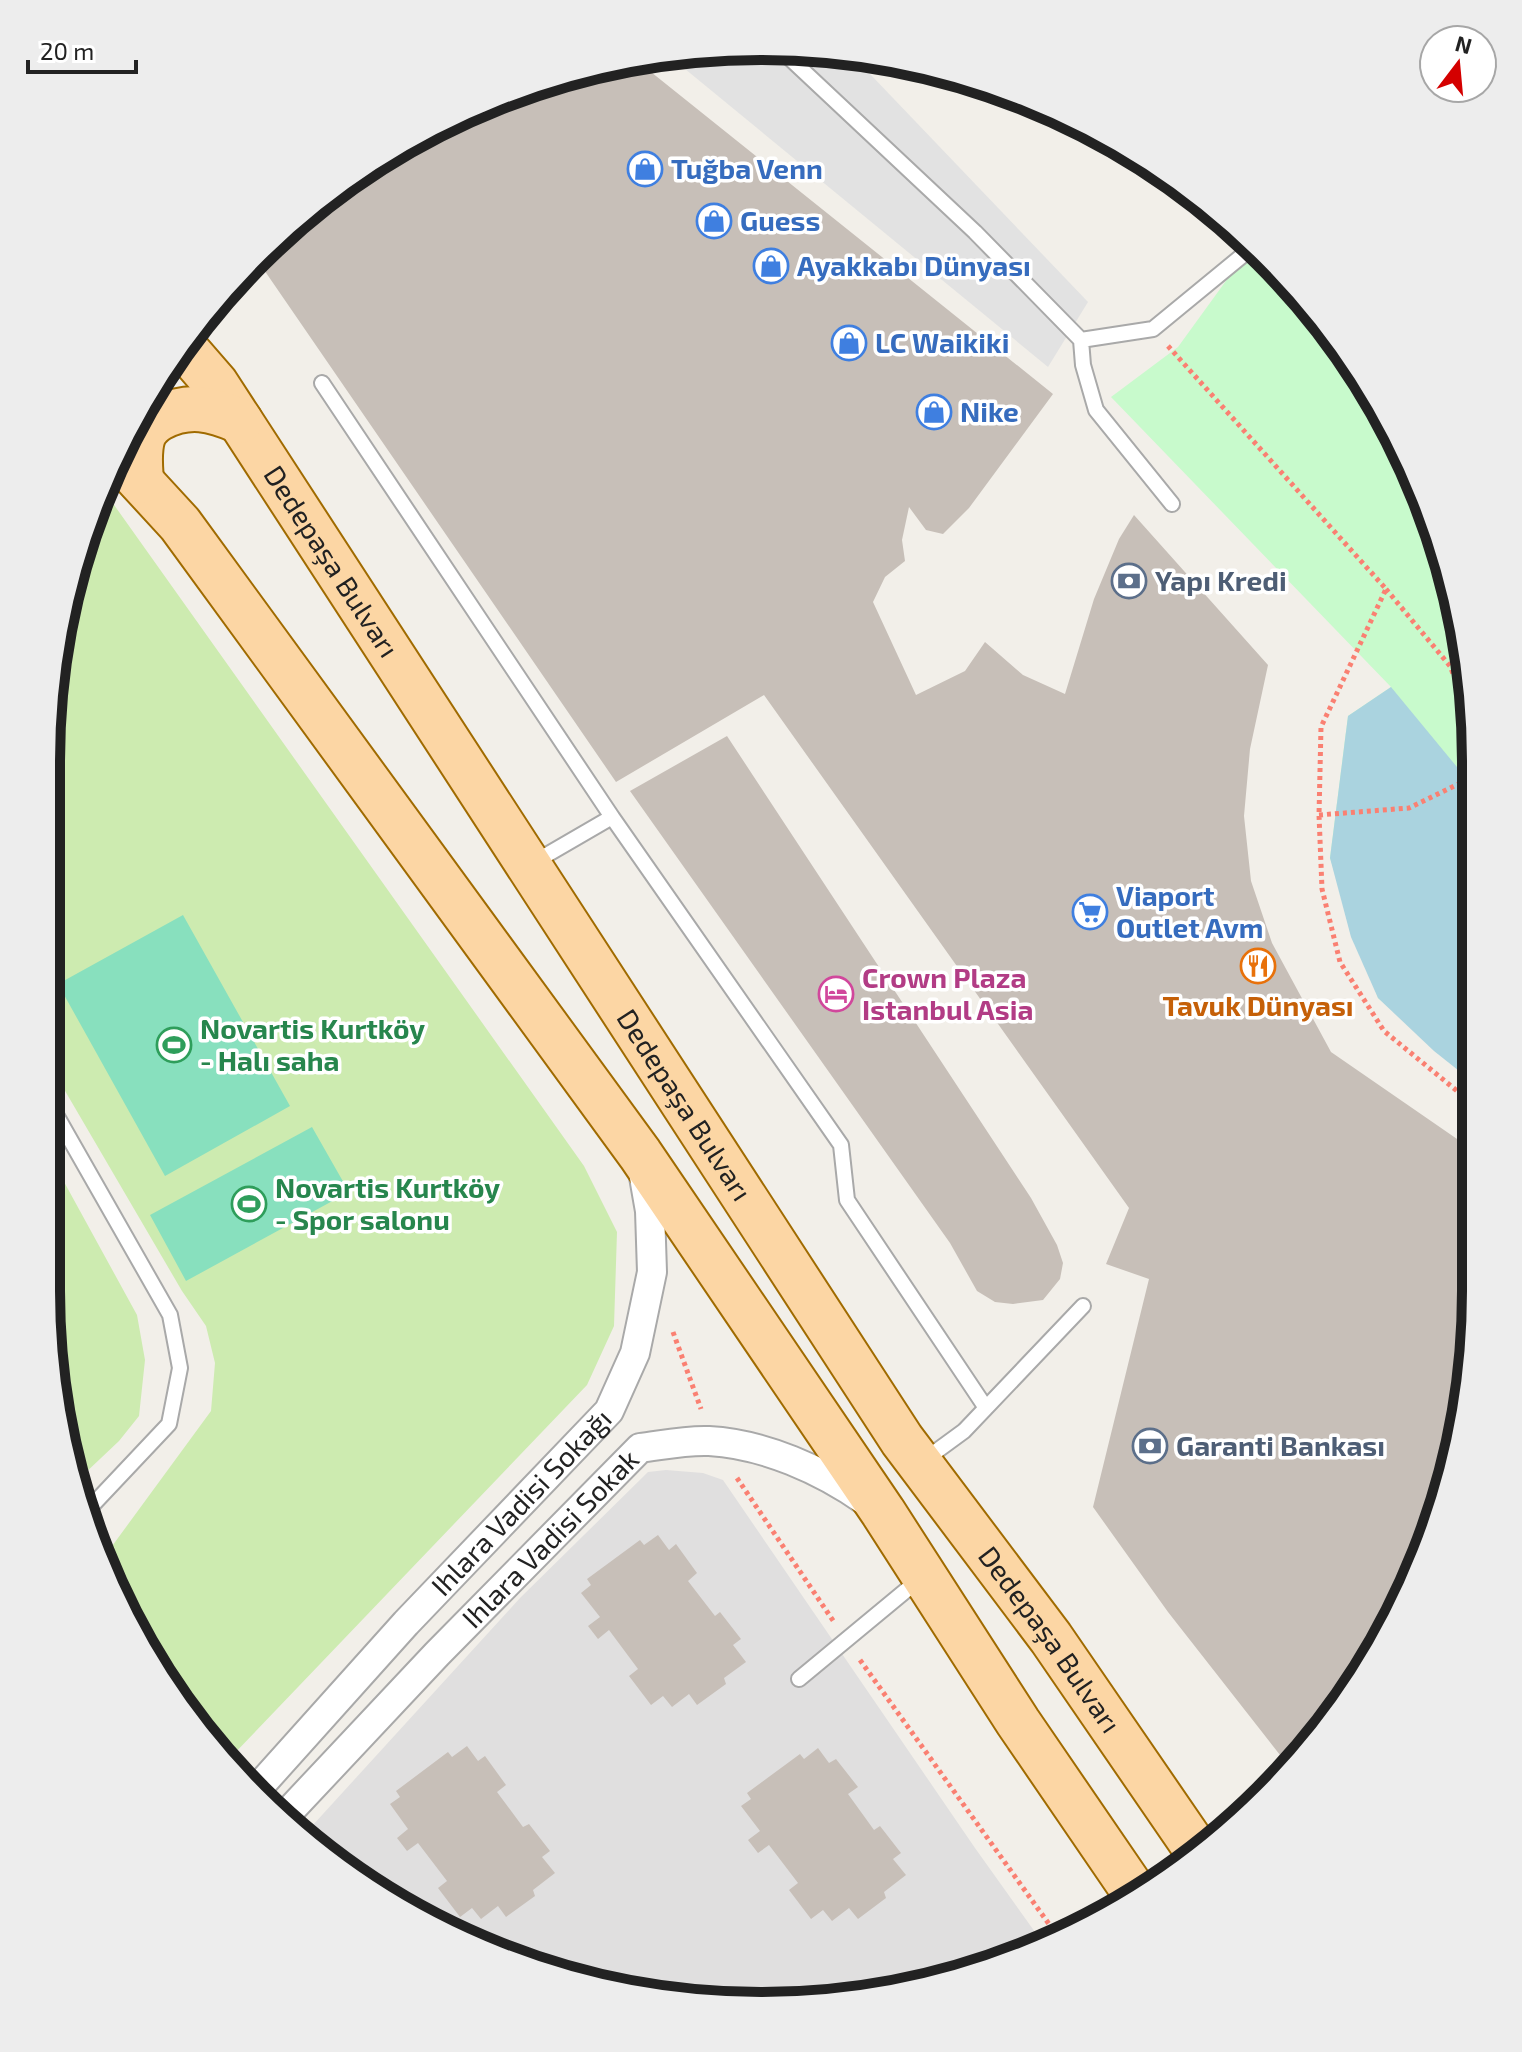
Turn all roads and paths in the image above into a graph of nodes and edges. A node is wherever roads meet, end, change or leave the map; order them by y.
1 (793, 61) edge
2 (1245, 254) edge
3 (1153, 329) junction
4 (1081, 340) junction
5 (190, 355) edge
6 (322, 383) dead end
7 (240, 421) junction
8 (132, 471) edge
9 (1172, 504) dead end
10 (1386, 589) junction
11 (1457, 685) edge
12 (1462, 782) edge
13 (1319, 815) junction
14 (612, 817) junction
15 (530, 865) junction
16 (1462, 1095) edge
17 (60, 1122) edge
18 (640, 1154) junction
19 (1083, 1306) dead end
20 (672, 1328) dead end
21 (986, 1408) junction
22 (712, 1441) junction
23 (920, 1464) junction
24 (93, 1504) edge
25 (883, 1512) junction
26 (924, 1575) junction
27 (846, 1640) junction
28 (799, 1679) dead end
29 (262, 1784) edge
30 (290, 1810) edge
31 (1192, 1844) edge
32 (1130, 1886) edge
33 (1052, 1929) edge

1 - 4 lane
2 - 3 lane
3 - 4 lane
3 - 10 path
4 - 9 lane
5 - 7 main road, Dedepaşa Bulvarı
6 - 14 lane
7 - 8 main road
7 - 15 main road, Dedepaşa Bulvarı
8 - 18 main road
10 - 11 path
10 - 13 path
12 - 13 path
13 - 16 path
14 - 15 lane
14 - 21 lane
15 - 23 main road, Dedepaşa Bulvarı
17 - 24 lane
18 - 25 main road
18 - 29 street, Ihlara Vadisi Sokağı
19 - 21 lane
20 - 22 path
21 - 23 lane
22 - 25 street, Ihlara Vadisi Sokak
22 - 27 path
22 - 30 street, Ihlara Vadisi Sokak
23 - 31 main road, Dedepaşa Bulvarı
25 - 26 main road
26 - 27 lane
26 - 32 main road
27 - 28 lane
27 - 33 path

